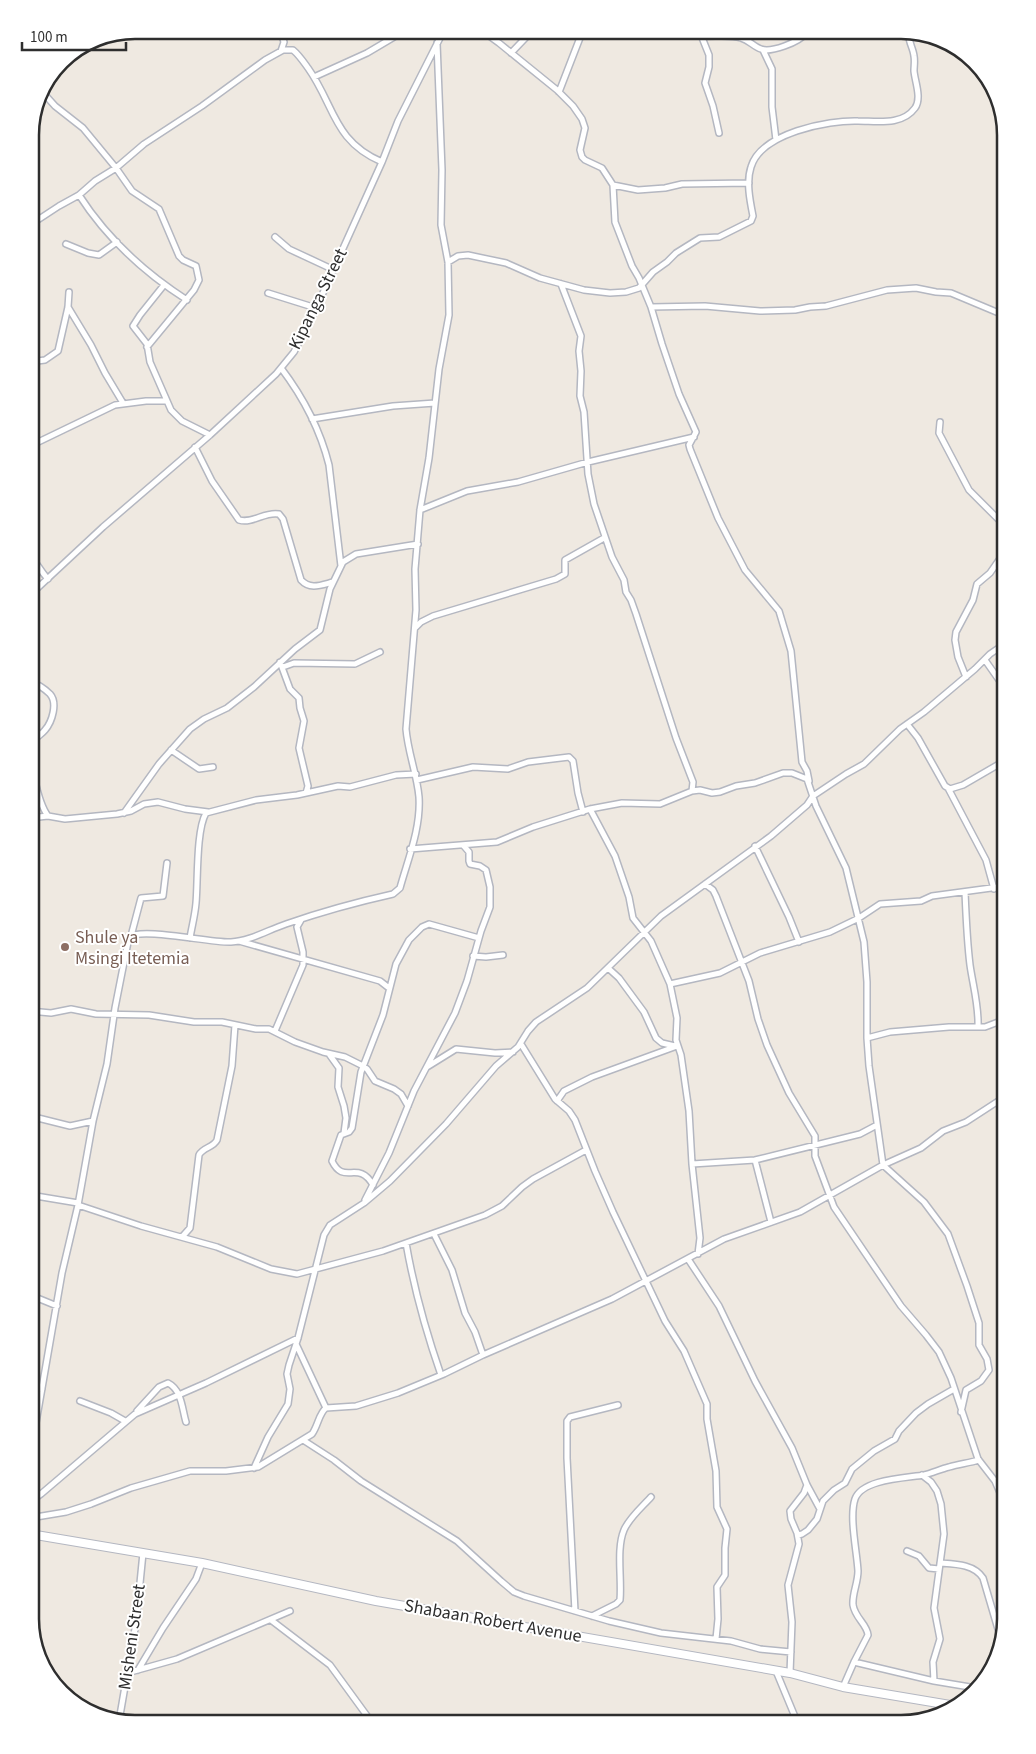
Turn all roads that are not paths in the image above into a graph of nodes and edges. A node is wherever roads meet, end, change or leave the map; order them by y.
1 (283, 39) edge
2 (391, 39) edge
3 (439, 39) edge
4 (493, 39) edge
5 (524, 39) edge
6 (580, 39) edge
7 (702, 39) edge
8 (744, 39) edge
9 (800, 39) edge
10 (909, 39) edge
11 (437, 42) junction
12 (763, 50) junction
13 (280, 51) junction
14 (511, 53) junction
15 (314, 77) junction
16 (559, 92) junction
17 (47, 97) edge
18 (718, 133) dead end
19 (776, 140) junction
20 (382, 162) junction
21 (116, 168) junction
22 (749, 182) junction
23 (613, 185) junction
24 (79, 195) junction
25 (39, 219) edge
26 (275, 237) dead end
27 (117, 242) junction
28 (66, 244) dead end
29 (448, 262) junction
30 (334, 270) junction
31 (561, 284) junction
32 (164, 285) junction
33 (642, 285) junction
34 (69, 292) dead end
35 (268, 293) dead end
36 (187, 300) junction
37 (68, 307) junction
38 (651, 307) junction
39 (316, 308) junction
40 (997, 312) edge
41 (148, 347) junction
42 (39, 361) edge
43 (280, 368) junction
44 (167, 401) junction
45 (123, 403) junction
46 (435, 403) junction
47 (312, 419) junction
48 (940, 422) dead end
49 (210, 435) junction
50 (694, 437) junction
51 (39, 442) edge
52 (195, 447) junction
53 (588, 462) junction
54 (420, 510) junction
55 (997, 518) edge
56 (604, 538) junction
57 (418, 544) junction
58 (997, 563) edge
59 (341, 567) junction
60 (39, 570) edge
61 (48, 580) junction
62 (333, 582) junction
63 (39, 588) edge
64 (415, 629) junction
65 (997, 650) edge
66 (380, 652) dead end
67 (985, 660) junction
68 (281, 664) junction
69 (966, 677) junction
70 (997, 677) edge
71 (39, 687) edge
72 (907, 724) junction
73 (39, 736) edge
74 (171, 750) junction
75 (997, 765) edge
76 (213, 767) dead end
77 (416, 774) junction
78 (417, 780) junction
79 (809, 782) junction
80 (948, 788) junction
81 (692, 791) junction
82 (39, 793) edge
83 (306, 793) junction
84 (814, 796) junction
85 (590, 809) junction
86 (208, 812) junction
87 (583, 812) junction
88 (124, 813) junction
89 (48, 816) junction
90 (39, 817) edge
91 (462, 845) junction
92 (755, 846) junction
93 (410, 849) junction
94 (167, 863) dead end
95 (705, 884) junction
96 (997, 888) edge
97 (994, 889) junction
98 (965, 892) junction
99 (858, 918) junction
100 (301, 919) junction
101 (645, 931) junction
102 (130, 936) junction
103 (190, 938) junction
104 (479, 938) junction
105 (239, 941) junction
106 (800, 942) junction
107 (503, 955) dead end
108 (473, 956) junction
109 (303, 960) junction
110 (742, 963) junction
111 (608, 968) junction
112 (670, 984) junction
113 (390, 988) junction
114 (39, 1012) edge
115 (114, 1013) junction
116 (997, 1023) edge
117 (236, 1025) junction
118 (978, 1027) junction
119 (275, 1031) junction
120 (867, 1038) junction
121 (521, 1044) junction
122 (676, 1046) junction
123 (513, 1052) junction
124 (328, 1053) junction
125 (363, 1066) junction
126 (427, 1067) junction
127 (557, 1101) junction
128 (997, 1102) edge
129 (408, 1106) junction
130 (39, 1118) edge
131 (93, 1121) junction
132 (877, 1125) junction
133 (344, 1133) junction
134 (815, 1146) junction
135 (586, 1150) junction
136 (755, 1160) junction
137 (692, 1164) junction
138 (883, 1165) junction
139 (373, 1185) junction
140 (830, 1194) junction
141 (39, 1197) edge
142 (364, 1203) junction
143 (78, 1204) junction
144 (771, 1222) junction
145 (434, 1234) junction
146 (182, 1237) junction
147 (406, 1243) junction
148 (698, 1254) junction
149 (688, 1259) junction
150 (315, 1270) junction
151 (646, 1281) junction
152 (39, 1299) edge
153 (57, 1306) junction
154 (298, 1338) junction
155 (296, 1344) junction
156 (483, 1355) junction
157 (441, 1376) junction
158 (39, 1389) edge
159 (42, 1389) junction
160 (954, 1389) junction
161 (179, 1394) junction
162 (80, 1401) dead end
163 (618, 1405) dead end
164 (39, 1406) edge
165 (326, 1408) junction
166 (961, 1412) junction
167 (135, 1414) junction
168 (125, 1421) junction
169 (186, 1422) dead end
170 (303, 1440) junction
171 (979, 1460) junction
172 (254, 1468) junction
173 (922, 1475) junction
174 (807, 1485) junction
175 (997, 1486) edge
176 (39, 1495) edge
177 (650, 1497) dead end
178 (820, 1510) junction
179 (39, 1517) edge
180 (798, 1535) junction
181 (39, 1536) edge
182 (908, 1551) dead end
183 (143, 1553) junction
184 (202, 1563) junction
185 (940, 1566) junction
186 (290, 1611) dead end
187 (575, 1611) junction
188 (592, 1616) junction
189 (272, 1620) junction
190 (997, 1624) edge
191 (716, 1639) junction
192 (791, 1652) junction
193 (854, 1662) junction
194 (138, 1670) junction
195 (776, 1671) junction
196 (127, 1673) junction
197 (790, 1673) junction
198 (934, 1681) junction
199 (844, 1687) junction
200 (969, 1687) edge
201 (945, 1704) edge
202 (120, 1714) edge
203 (367, 1715) edge
204 (794, 1715) edge

1 - 13 street
2 - 15 street
3 - 11 street, Kipanga Street
4 - 14 street
5 - 14 street
6 - 16 street
7 - 18 street
8 - 12 street
9 - 12 street
10 - 19 street
11 - 20 street, Kipanga Street
11 - 29 street
12 - 19 street
13 - 15 street
13 - 21 street
14 - 16 street
15 - 20 street
16 - 23 street
17 - 21 street
19 - 22 street
20 - 30 street, Kipanga Street
21 - 24 street
21 - 36 street
22 - 23 street
22 - 33 street
23 - 33 street
24 - 25 street
24 - 27 street
26 - 30 street
27 - 28 street
27 - 32 street
29 - 31 street
29 - 46 street
30 - 39 street, Kipanga Street
31 - 33 street
31 - 53 street
32 - 36 street
32 - 41 street
33 - 38 street
34 - 37 street
35 - 39 street
36 - 41 street
37 - 42 street
37 - 45 street
38 - 40 street
38 - 50 street
39 - 43 street, Kipanga Street
41 - 44 street
43 - 47 street
43 - 49 street, Kipanga Street
44 - 45 street
44 - 49 street
45 - 51 street
46 - 47 street
46 - 54 street
47 - 59 street
48 - 55 street
49 - 52 street, Kipanga Street
50 - 53 street
50 - 79 street
52 - 61 street, Kipanga Street
52 - 62 street
53 - 54 street
53 - 56 street
54 - 57 street
56 - 64 street
56 - 81 street
57 - 59 street
57 - 64 street
58 - 69 street
59 - 62 street
60 - 61 street
61 - 63 street, Kipanga Street
62 - 68 street
64 - 77 street
65 - 67 street
66 - 68 street
67 - 69 street
67 - 70 street
68 - 74 street
68 - 83 street
69 - 72 street
71 - 73 street
72 - 80 street
72 - 84 street
74 - 76 street
74 - 88 street
75 - 80 street
77 - 78 street
77 - 83 street
78 - 87 street
78 - 93 street
79 - 81 street
79 - 84 street
80 - 97 street
81 - 85 street
82 - 89 street
83 - 86 street
84 - 92 street
84 - 99 street
85 - 87 street
85 - 101 street
86 - 88 street
86 - 103 street
87 - 91 street
88 - 89 street
89 - 90 street
91 - 93 street
91 - 104 street
92 - 95 street
92 - 106 street
93 - 100 street
94 - 102 street
95 - 101 street
95 - 110 street
96 - 97 street
97 - 98 street
98 - 99 street
98 - 118 street
99 - 106 street
99 - 120 street
100 - 105 street
100 - 109 street
101 - 111 street
101 - 112 street
102 - 103 street
102 - 115 street
103 - 105 street
104 - 108 street
104 - 113 street
105 - 109 street
106 - 110 street
107 - 108 street
108 - 126 street
109 - 113 street
109 - 119 street
110 - 112 street
110 - 134 street
111 - 121 street
111 - 122 street
112 - 122 street
113 - 125 street
114 - 115 street
115 - 117 street
115 - 131 street
116 - 118 street
117 - 119 street
117 - 146 street
118 - 120 street
119 - 124 street
120 - 132 street
121 - 123 street
121 - 127 street
122 - 127 street
122 - 137 street
123 - 126 street
123 - 142 street
124 - 125 street
124 - 133 street
125 - 129 street
125 - 133 street
126 - 129 street
127 - 135 street
128 - 138 street
129 - 139 street
130 - 131 street
131 - 143 street
132 - 134 street
132 - 138 street
133 - 139 street
134 - 136 street
134 - 140 street
135 - 145 street
135 - 151 street
136 - 137 street
136 - 144 street
137 - 148 street
138 - 140 street
138 - 166 street
139 - 142 street
140 - 144 street
140 - 160 street
141 - 143 street
142 - 150 street
143 - 146 street
143 - 153 street
144 - 148 street
145 - 147 street
145 - 156 street
146 - 150 street
147 - 150 street
147 - 157 street
148 - 149 street
149 - 151 street
149 - 174 street
150 - 154 street
151 - 156 street
151 - 191 street
152 - 153 street
153 - 159 street
154 - 155 street
154 - 161 street
155 - 165 street
155 - 172 street
156 - 157 street
157 - 165 street
158 - 159 street
159 - 164 street
160 - 166 street
160 - 178 street
161 - 167 street
161 - 167 street
161 - 169 street
162 - 168 street
163 - 187 street
165 - 170 street
166 - 171 street
167 - 168 street
168 - 176 street
170 - 172 street
170 - 187 street
171 - 173 street
171 - 175 street
172 - 179 street
173 - 185 street
173 - 193 street
174 - 178 street
174 - 180 street
177 - 188 street
178 - 180 street
180 - 192 street
181 - 183 street, Shabaan Robert Avenue
182 - 185 street
183 - 184 street, Shabaan Robert Avenue
183 - 196 street, Misheni Street
184 - 194 street
184 - 195 street, Shabaan Robert Avenue
185 - 190 street
185 - 198 street
186 - 189 street
187 - 188 street
188 - 191 street
189 - 194 street
189 - 203 street
191 - 192 street
192 - 197 street
193 - 198 street
193 - 199 street
194 - 196 street
195 - 197 street, Shabaan Robert Avenue
195 - 204 street
196 - 202 street, Misheni Street
197 - 199 street, Shabaan Robert Avenue
198 - 200 street
199 - 201 street, Shabaan Robert Avenue

